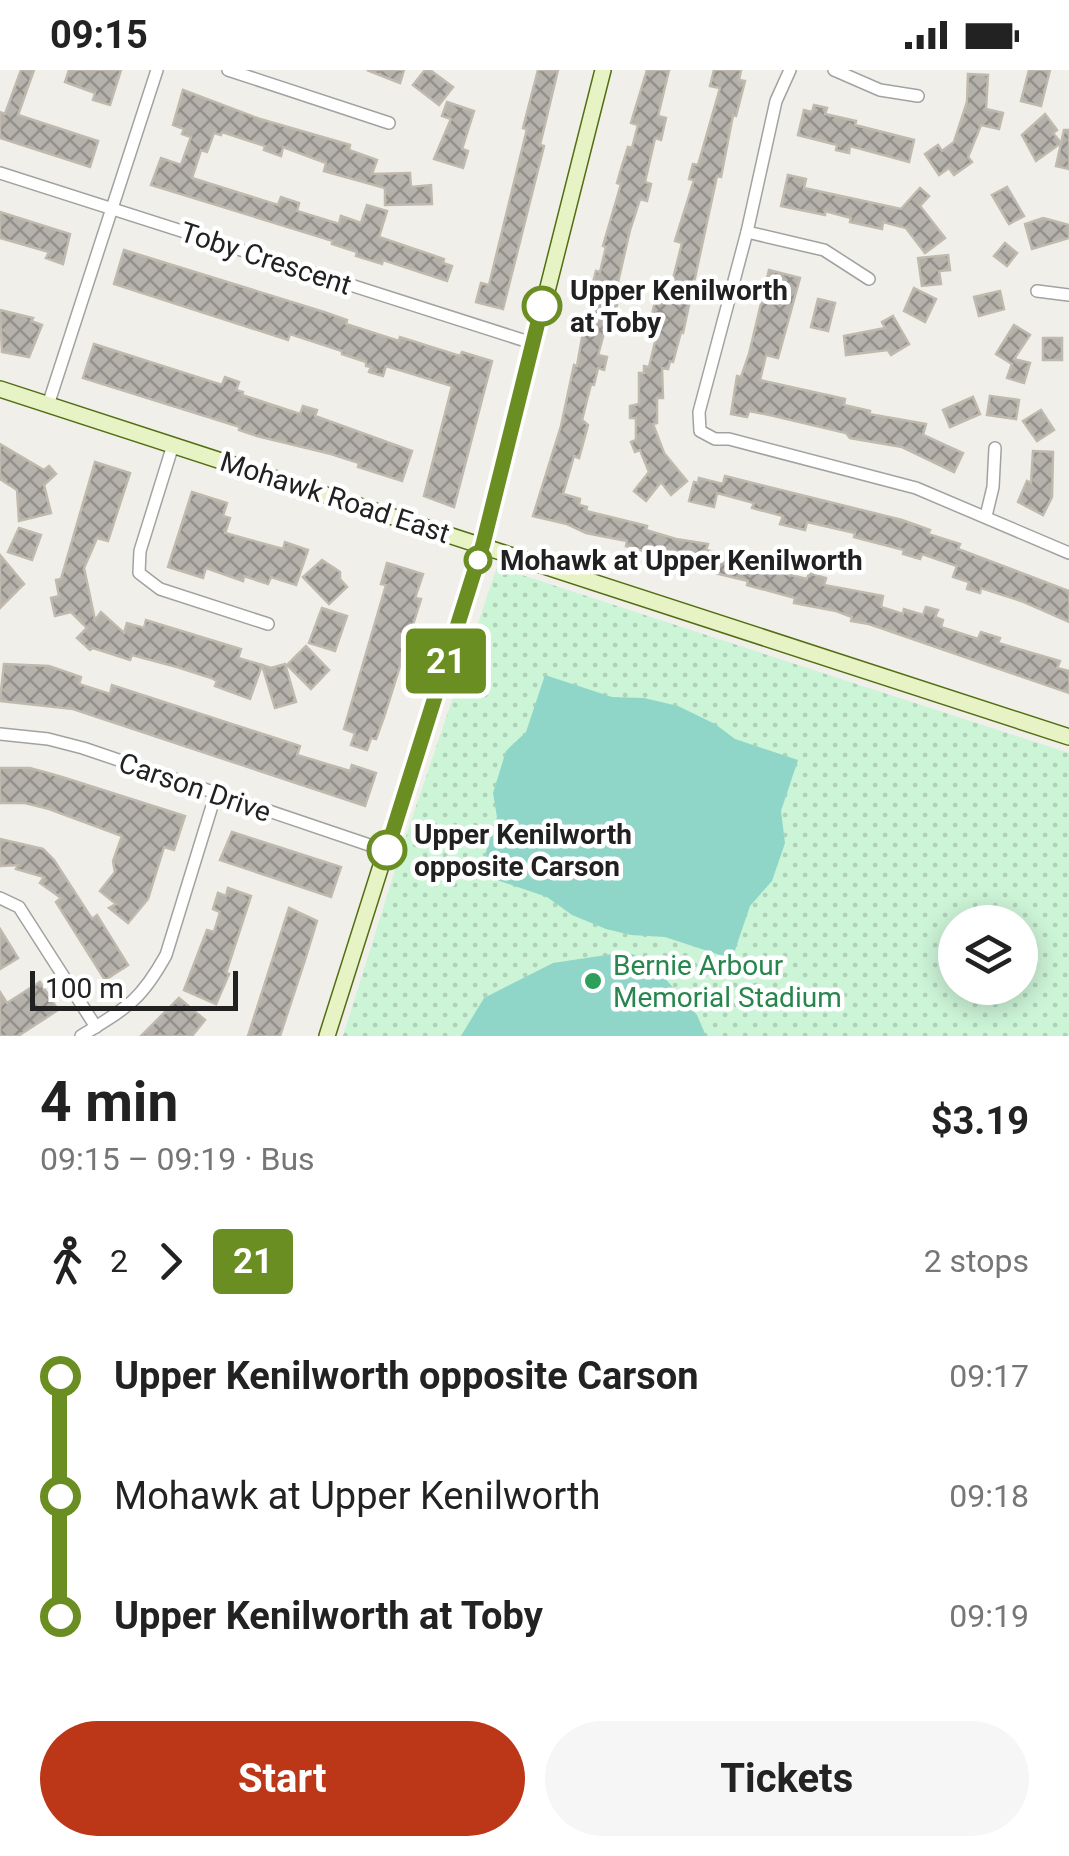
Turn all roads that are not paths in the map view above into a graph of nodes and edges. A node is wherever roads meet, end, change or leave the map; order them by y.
1 (157, 70) edge
2 (228, 70) edge
3 (603, 70) edge
4 (790, 70) edge
5 (834, 70) edge
6 (918, 96) dead end
7 (389, 123) dead end
8 (0, 173) edge
9 (112, 208) junction
10 (747, 232) junction
11 (870, 279) dead end
12 (1037, 292) dead end
13 (1069, 295) edge
14 (532, 343) junction
15 (0, 389) edge
16 (48, 405) junction
17 (173, 445) junction
18 (995, 448) dead end
19 (986, 516) junction
20 (483, 544) junction
21 (1069, 553) edge
22 (268, 624) dead end
23 (0, 734) edge
24 (1069, 737) edge
25 (216, 794) junction
26 (387, 851) junction
27 (0, 898) edge
28 (96, 1027) junction
29 (81, 1036) edge
30 (327, 1036) edge

1 - 9 street
2 - 7 street
3 - 14 main road
4 - 10 street
5 - 6 street
8 - 9 street, Toby Crescent
9 - 14 street, Toby Crescent
9 - 16 street
10 - 11 street
10 - 19 street
12 - 13 street
14 - 20 main road
15 - 16 main road, Mohawk Road East
16 - 17 main road, Mohawk Road East
17 - 20 main road, Mohawk Road East
17 - 22 street
18 - 19 street
19 - 21 street
20 - 24 main road, Mohawk Road East
20 - 26 main road
23 - 25 street, Carson Drive
25 - 26 street, Carson Drive
25 - 28 street
26 - 30 main road
27 - 28 street
28 - 29 street

